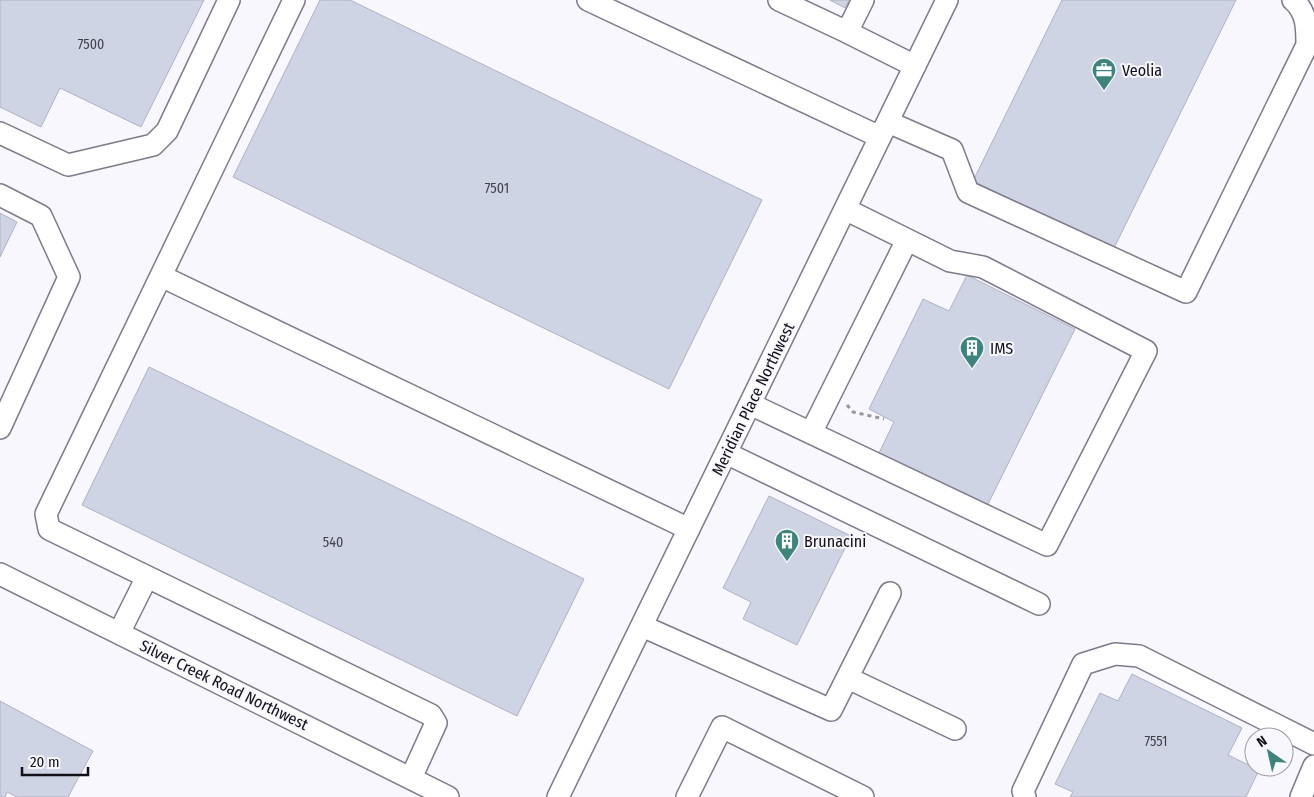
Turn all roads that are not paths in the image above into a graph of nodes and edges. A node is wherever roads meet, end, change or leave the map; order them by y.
1 (229, 0) edge
2 (294, 0) edge
3 (588, 0) edge
4 (779, 0) edge
5 (863, 0) edge
6 (947, 0) edge
7 (1293, 0) edge
8 (847, 32) junction
9 (915, 66) junction
10 (884, 130) junction
11 (0, 133) edge
12 (0, 196) edge
13 (845, 209) junction
14 (907, 240) junction
15 (161, 276) junction
16 (750, 404) junction
17 (0, 428) edge
18 (811, 433) junction
19 (726, 453) junction
20 (689, 529) junction
21 (0, 574) edge
22 (147, 577) junction
23 (890, 593) dead end
24 (1039, 604) dead end
25 (642, 626) junction
26 (119, 633) junction
27 (848, 678) junction
28 (955, 729) dead end
29 (1314, 744) edge
30 (1314, 766) edge
31 (411, 778) junction
32 (448, 797) edge
33 (558, 797) edge
34 (687, 797) edge
35 (863, 797) edge
36 (1025, 797) edge
37 (1301, 797) edge

1 - 11 street
2 - 15 street
3 - 10 street
4 - 8 street
5 - 8 street
6 - 9 street, Meridian Place Northwest
7 - 10 street
8 - 9 street
9 - 10 street, Meridian Place Northwest
10 - 13 street, Meridian Place Northwest
12 - 17 street
13 - 14 street
13 - 16 street, Meridian Place Northwest
14 - 18 street
14 - 18 street
15 - 20 street
15 - 22 street
16 - 18 street
16 - 19 street, Meridian Place Northwest
19 - 20 street, Meridian Place Northwest
19 - 24 street
20 - 25 street, Meridian Place Northwest
21 - 26 street, Silver Creek Road Northwest
22 - 26 street
22 - 31 street
23 - 27 street
25 - 27 street
25 - 33 street, Meridian Place Northwest
26 - 31 street, Silver Creek Road Northwest
27 - 28 street
29 - 36 street
30 - 37 street
31 - 32 street, Silver Creek Road Northwest
34 - 35 street

